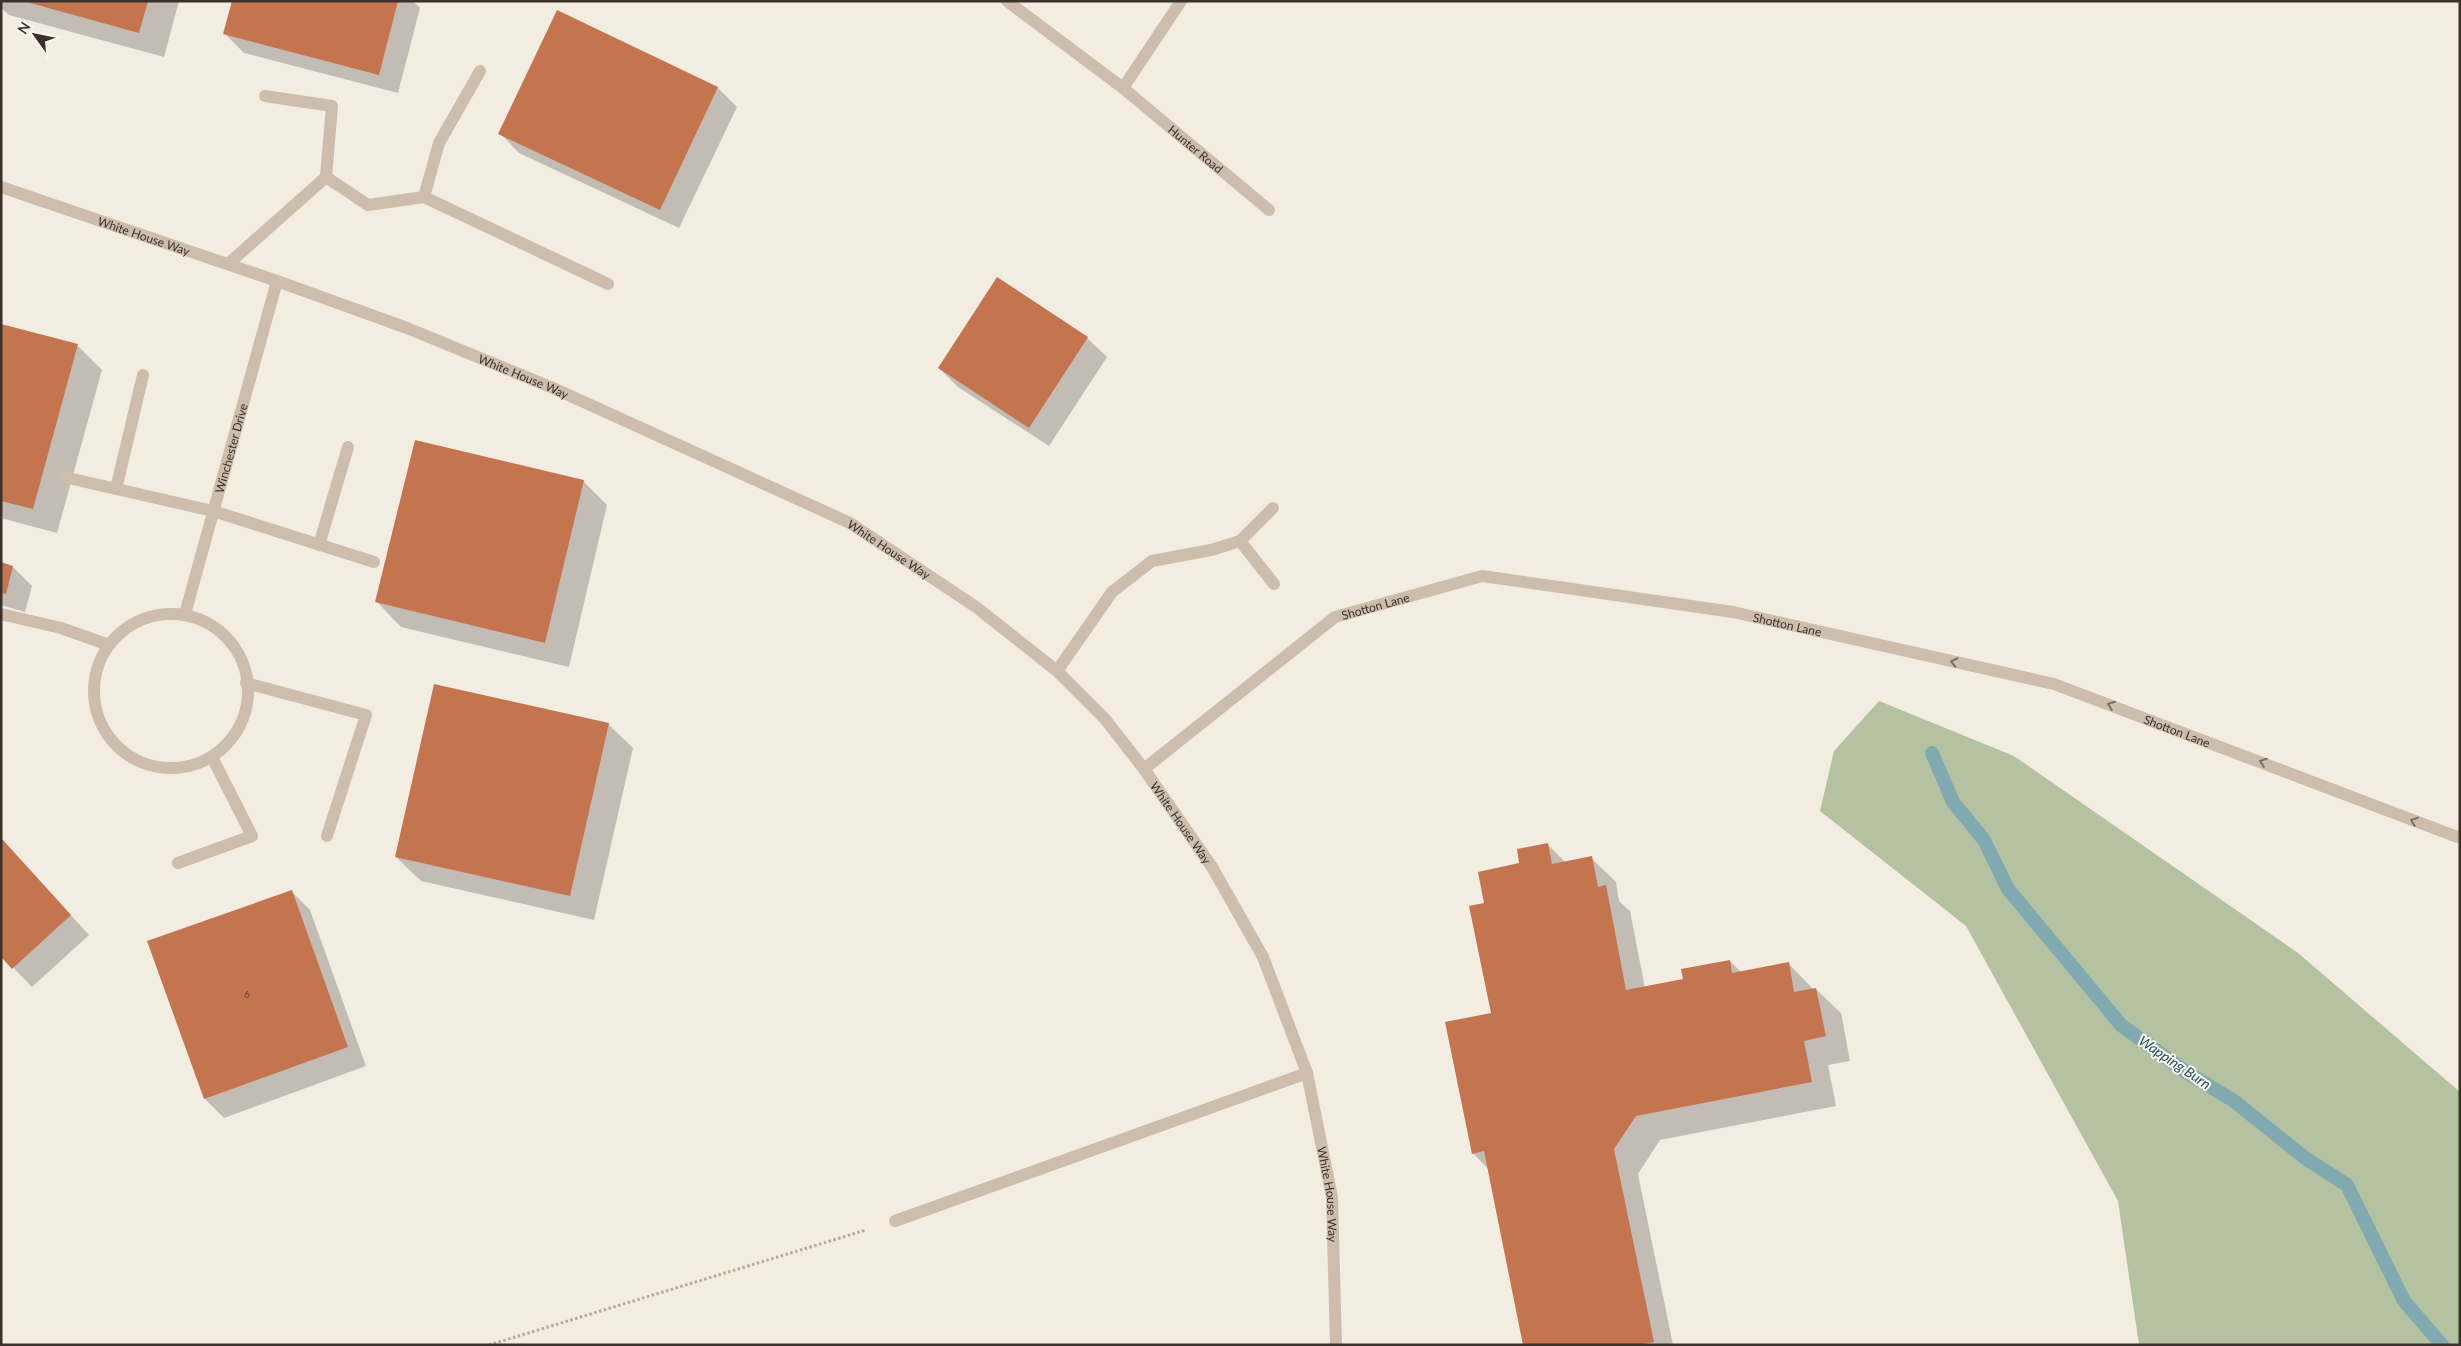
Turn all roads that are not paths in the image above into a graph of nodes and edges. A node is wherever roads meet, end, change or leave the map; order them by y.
1 (1007, 1) edge
2 (1181, 1) edge
3 (480, 71) dead end
4 (1123, 88) junction
5 (266, 96) dead end
6 (326, 177) junction
7 (1, 187) edge
8 (424, 197) junction
9 (1269, 210) dead end
10 (228, 264) junction
11 (277, 281) junction
12 (608, 284) dead end
13 (143, 375) dead end
14 (348, 447) dead end
15 (64, 477) dead end
16 (116, 489) junction
17 (1273, 508) dead end
18 (213, 511) junction
19 (1240, 541) junction
20 (319, 545) junction
21 (374, 562) dead end
22 (1274, 584) dead end
23 (1, 614) edge
24 (185, 614) junction
25 (109, 645) junction
26 (1057, 671) junction
27 (246, 682) junction
28 (212, 757) junction
29 (1144, 769) junction
30 (327, 836) dead end
31 (2460, 838) edge
32 (178, 863) dead end
33 (1307, 1073) junction
34 (894, 1221) road end
35 (1336, 1345) edge

1 - 4 street, Hunter Road
2 - 4 street
3 - 8 street
4 - 9 street, Hunter Road
5 - 6 street
6 - 8 street
6 - 10 street
7 - 10 street, White House Way
8 - 12 street
10 - 11 street, White House Way
11 - 18 street, Winchester Drive
11 - 26 street, White House Way
13 - 16 street
14 - 20 street
15 - 16 street
16 - 18 street
17 - 19 street
18 - 20 street
18 - 24 street, Winchester Drive
19 - 22 street
19 - 26 street
20 - 21 street
23 - 25 street
24 - 25 street
24 - 27 street
25 - 28 street
26 - 29 street, White House Way
27 - 28 street
27 - 30 street
28 - 32 street
31 -> 29 street, Shotton Lane
29 - 33 street, White House Way
33 - 34 street
33 - 35 street, White House Way

